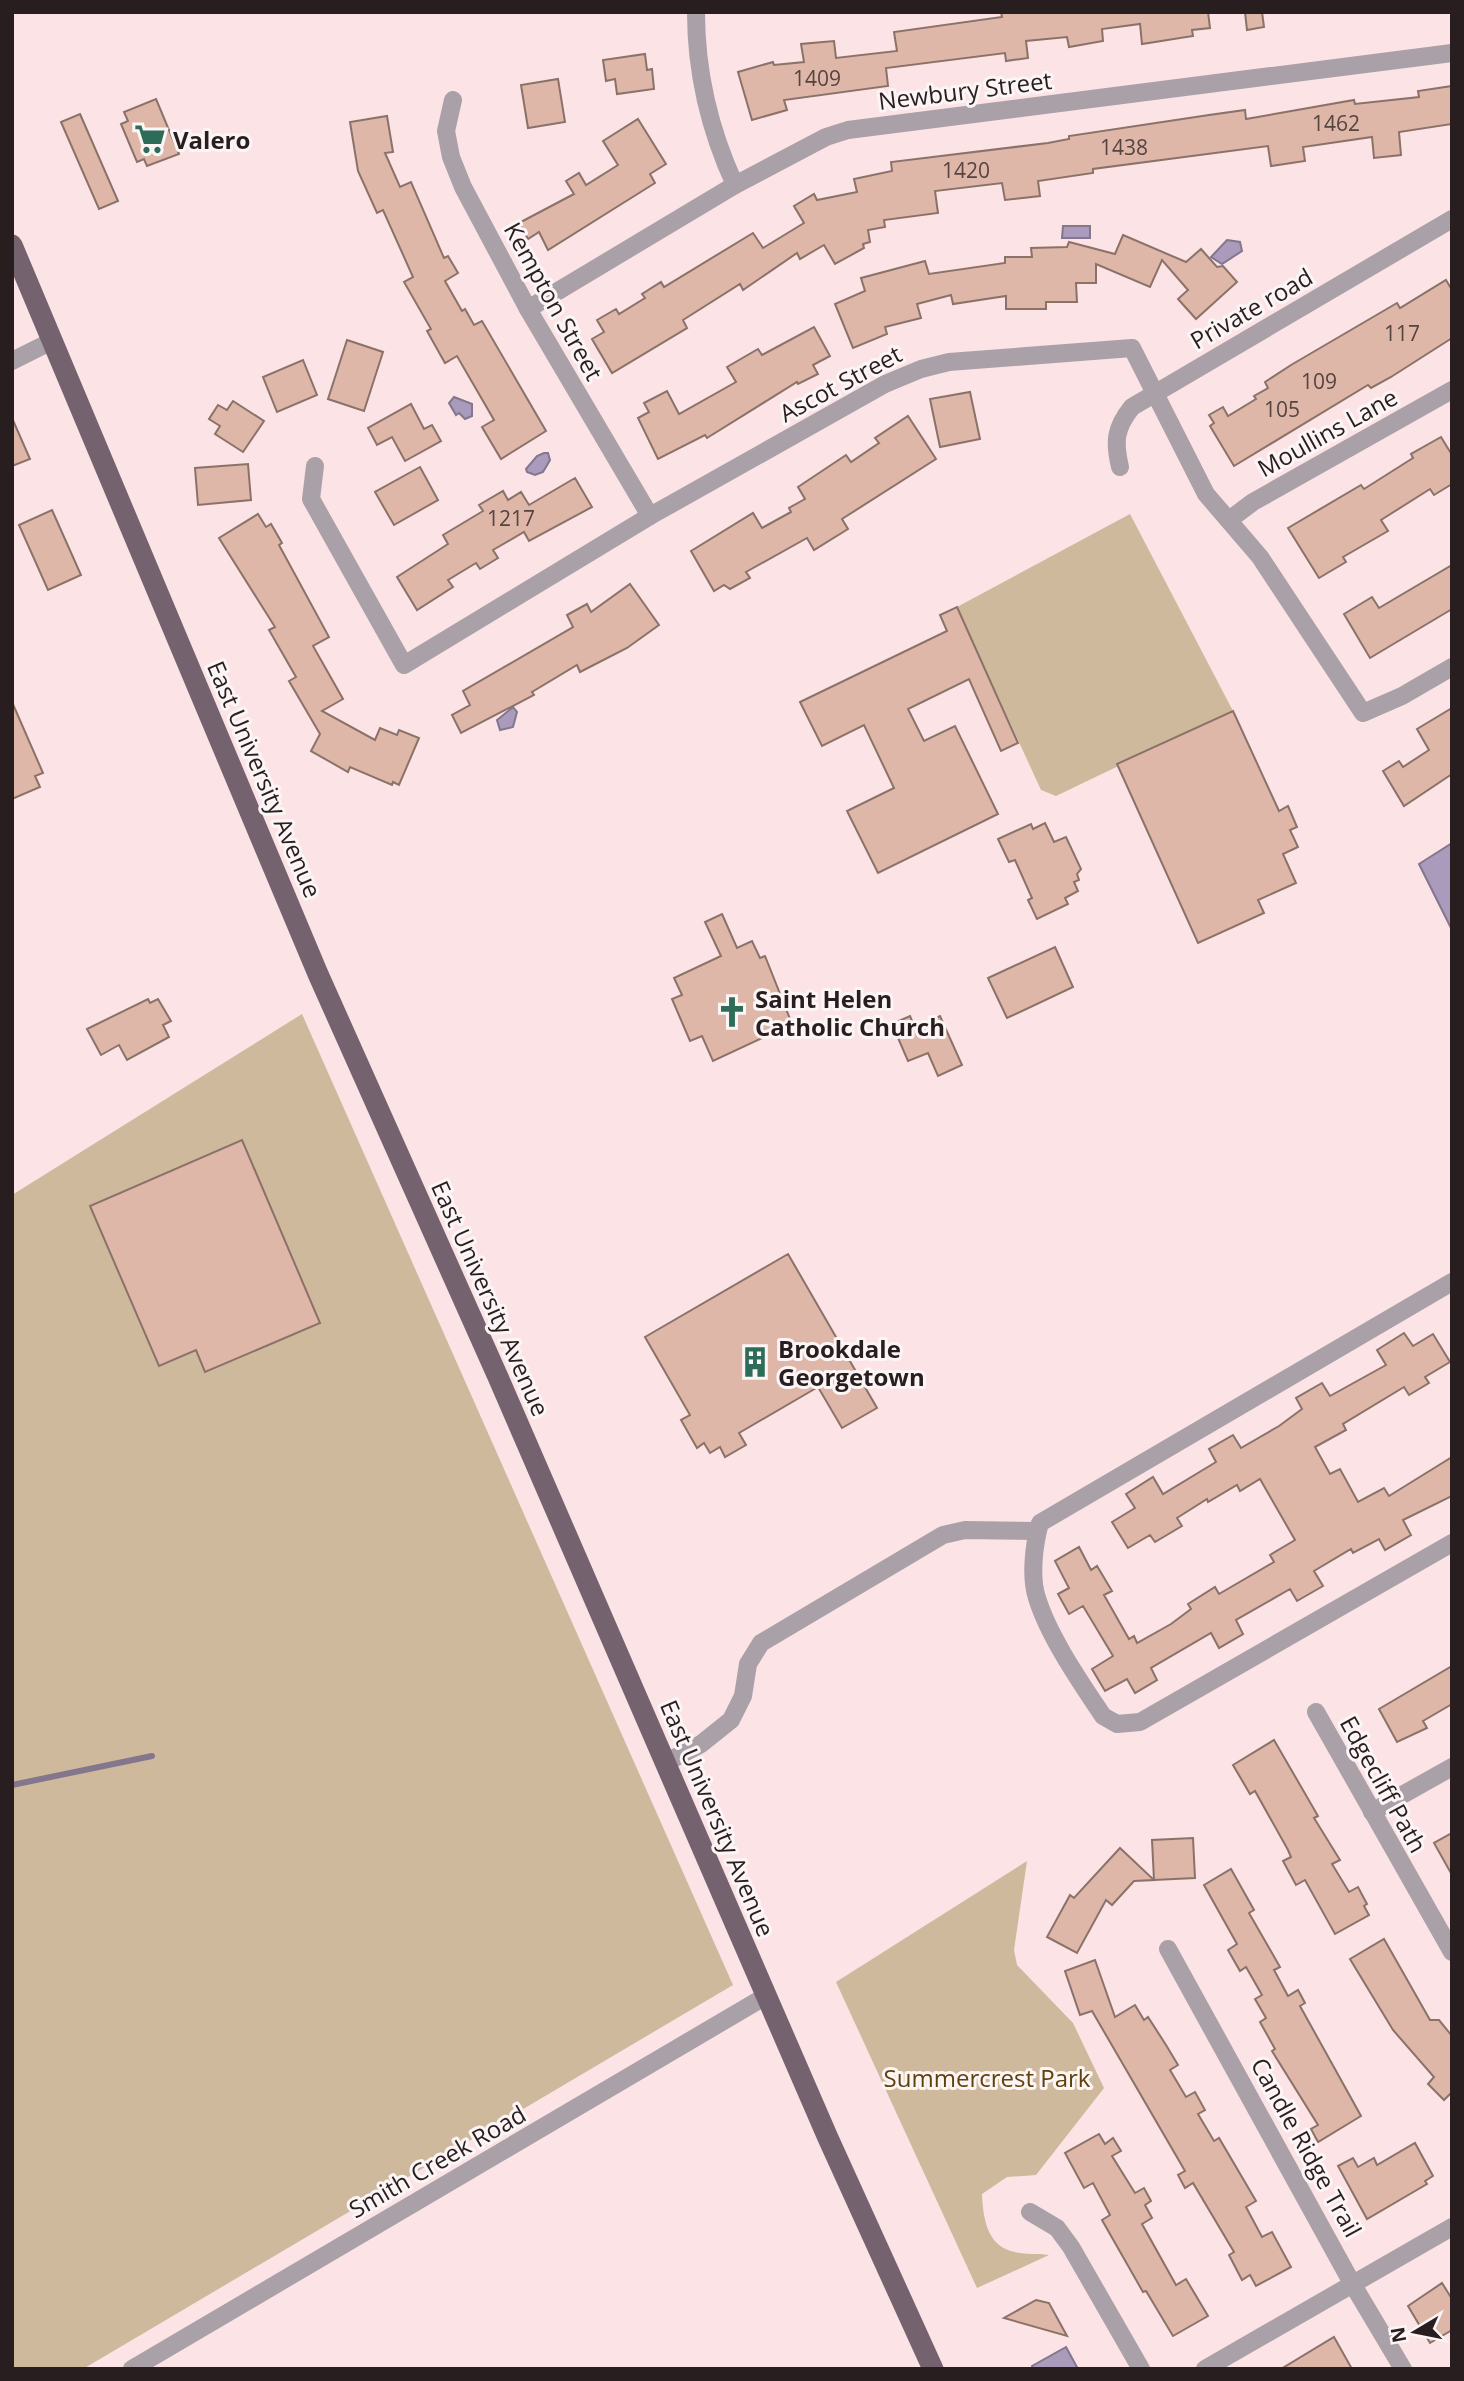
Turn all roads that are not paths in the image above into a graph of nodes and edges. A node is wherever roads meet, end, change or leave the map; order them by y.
1 (695, 13) edge
2 (1452, 53) edge
3 (453, 100) dead end
4 (735, 185) junction
5 (1452, 219) edge
6 (12, 245) edge
7 (528, 309) junction
8 (52, 341) junction
9 (12, 361) edge
10 (1452, 390) edge
11 (1154, 393) junction
12 (315, 466) dead end
13 (1120, 467) dead end
14 (650, 516) junction
15 (1229, 520) junction
16 (1452, 667) edge
17 (1452, 1282) edge
18 (1037, 1531) junction
19 (1452, 1543) edge
20 (1316, 1712) dead end
21 (666, 1763) junction
22 (1452, 1767) edge
23 (1372, 1812) junction
24 (1168, 1949) dead end
25 (1452, 1952) edge
26 (766, 1996) junction
27 (1030, 2212) dead end
28 (1452, 2227) edge
29 (1353, 2285) junction
30 (132, 2369) edge
31 (933, 2369) edge
32 (1141, 2369) edge
33 (1205, 2369) edge
34 (1403, 2369) edge

1 - 4 street
2 - 4 street, Newbury Street
3 - 7 street, Kempton Street
4 - 7 street, Newbury Street
5 - 11 street, Private road
6 - 8 main road, East University Avenue
7 - 14 street, Kempton Street
8 - 9 street
8 - 21 main road, East University Avenue
10 - 15 street, Moullins Lane
11 - 13 street, Private road
11 - 14 street, Ascot Street
11 - 15 street, Ascot Street
12 - 14 street, Ascot Street
15 - 16 street, Ascot Street
17 - 18 street
18 - 19 street
18 - 21 street
20 - 23 street, Edgecliff Path
21 - 26 main road, East University Avenue
22 - 23 street
23 - 25 street, Edgecliff Path
24 - 29 street, Candle Ridge Trail
26 - 30 street, Smith Creek Road
26 - 31 main road, East University Avenue
27 - 32 street
28 - 29 street
29 - 33 street
29 - 34 street, Candle Ridge Trail

